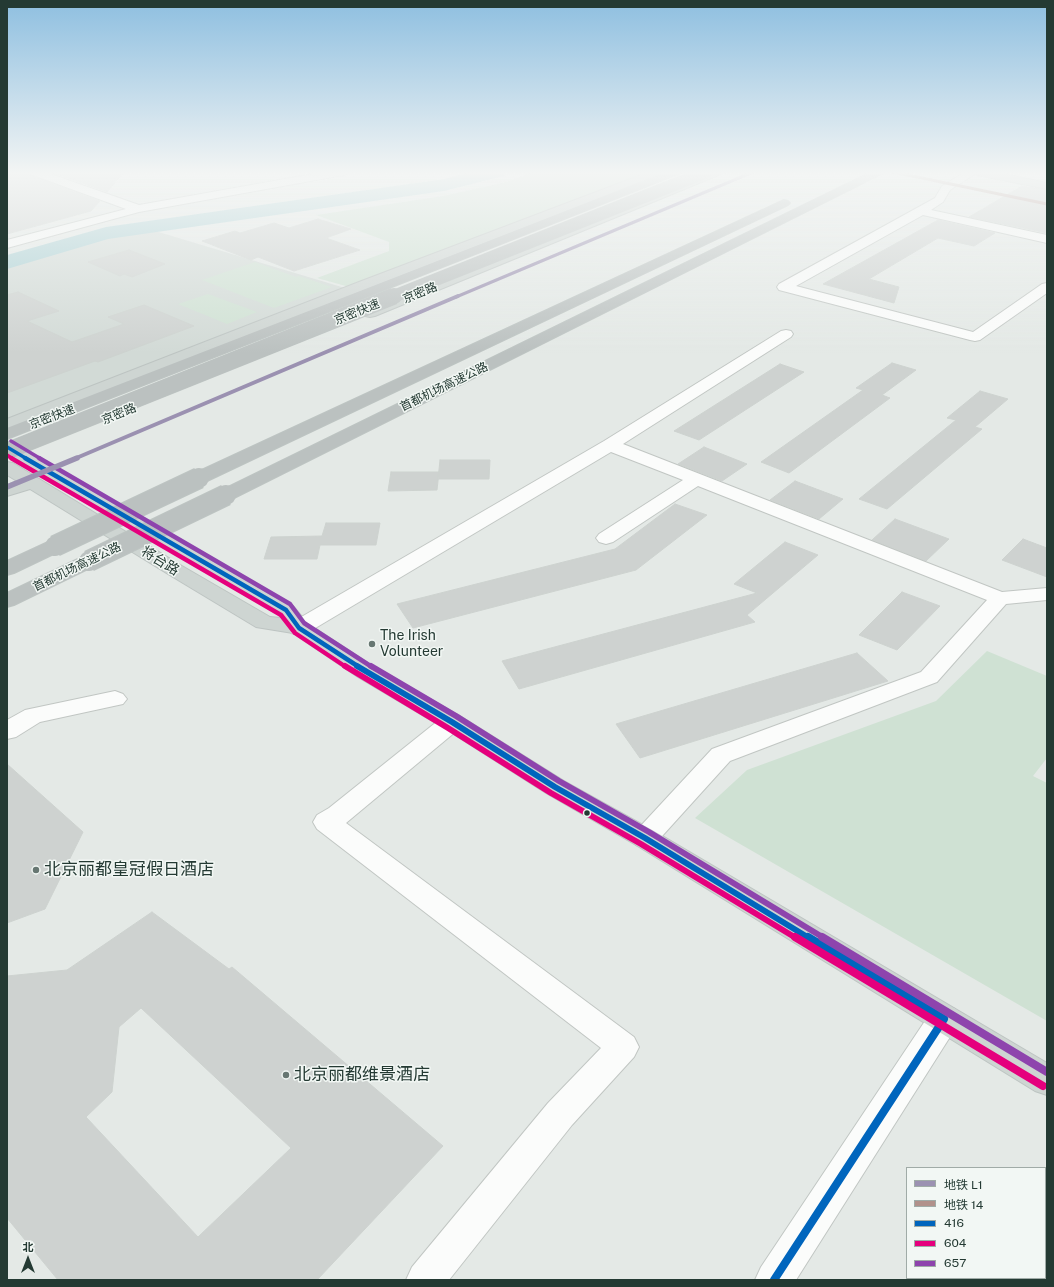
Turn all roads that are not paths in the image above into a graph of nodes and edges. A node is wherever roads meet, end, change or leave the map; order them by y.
1 (50, 232) edge
2 (503, 232) edge
3 (524, 232) edge
4 (558, 232) edge
5 (570, 232) edge
6 (722, 232) edge
7 (759, 232) edge
8 (883, 232) edge
9 (1016, 232) edge
10 (1047, 239) edge
11 (7, 244) edge
12 (1047, 287) edge
13 (786, 334) dead end
14 (7, 426) edge
15 (7, 434) edge
16 (610, 445) junction
17 (9, 455) edge
18 (696, 479) junction
19 (31, 482) junction
20 (7, 492) edge
21 (606, 538) dead end
22 (7, 569) edge
23 (1047, 594) edge
24 (1000, 598) junction
25 (7, 601) edge
26 (299, 628) junction
27 (115, 699) dead end
28 (452, 722) junction
29 (7, 730) edge
30 (646, 838) junction
31 (944, 1019) junction
32 (1047, 1080) edge
33 (425, 1280) edge
34 (774, 1280) edge

1 - 11 street
2 - 14 main road, 京密路
3 - 15 highway, 京密快速
4 - 17 highway, 京密快速, bridge
5 - 17 main road, 京密路
6 - 22 highway, 首都机场高速公路, bridge
7 - 25 highway, 首都机场高速公路, bridge
8 - 12 street
9 - 10 street
13 - 16 street
16 - 18 street
16 - 26 street
17 - 19 main road, 将台路
17 - 26 main road, 将台路
18 - 21 street
18 - 24 street
19 - 20 main road
19 - 26 main road, 将台路
23 - 24 street
24 - 30 street
26 - 28 main road, 将台路
27 - 29 street
28 - 30 main road, 将台路
28 - 33 street
30 - 31 main road, 将台路
31 - 32 main road, 将台路
31 - 34 street

